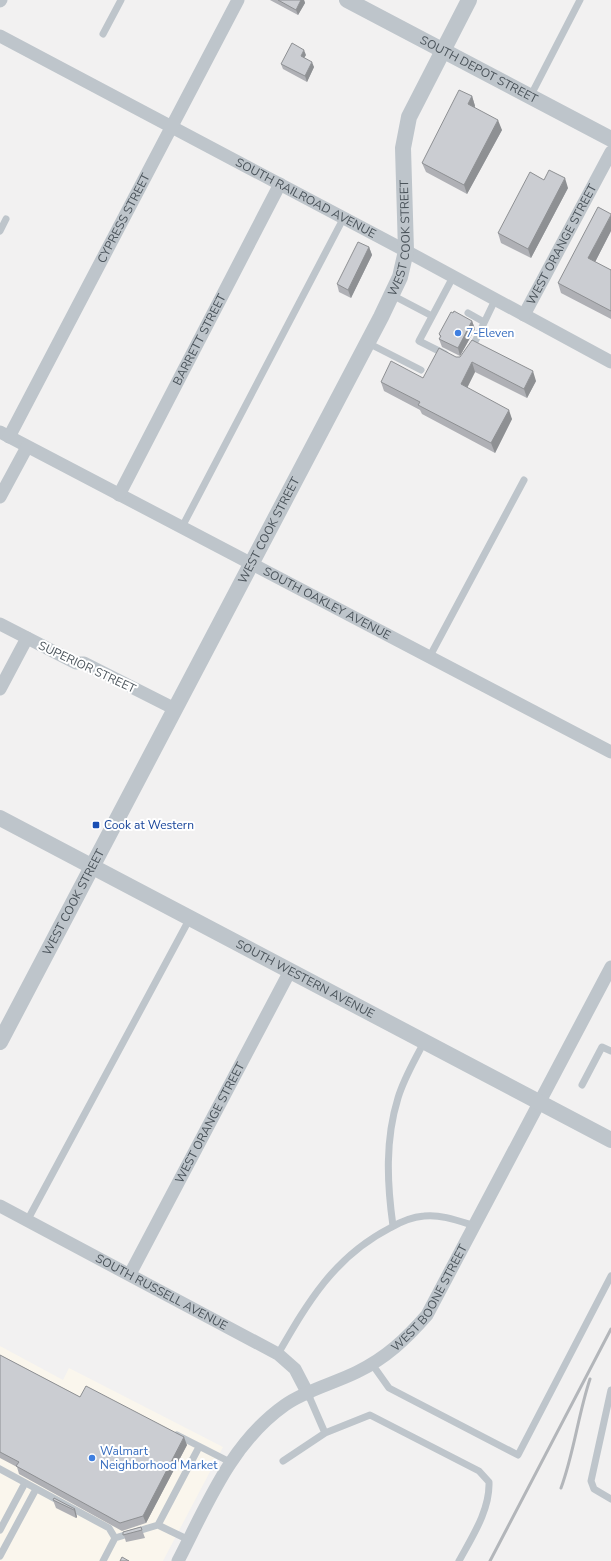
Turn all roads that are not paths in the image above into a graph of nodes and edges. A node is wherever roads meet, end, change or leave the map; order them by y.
1 (121, 0) edge
2 (238, 0) edge
3 (469, 0) edge
4 (580, 0) edge
5 (352, 1) edge
6 (103, 34) dead end
7 (0, 36) edge
8 (442, 50) junction
9 (530, 97) junction
10 (171, 127) junction
11 (611, 139) edge
12 (611, 152) edge
13 (280, 184) junction
14 (6, 219) dead end
15 (342, 221) dead end
16 (0, 231) edge
17 (406, 251) junction
18 (453, 277) junction
19 (392, 295) junction
20 (495, 300) junction
21 (468, 313) dead end
22 (524, 315) junction
23 (432, 316) junction
24 (484, 322) junction
25 (368, 343) junction
26 (451, 357) edge
27 (465, 358) edge
28 (611, 362) edge
29 (421, 370) dead end
30 (5, 434) edge
31 (27, 447) junction
32 (524, 480) dead end
33 (120, 494) junction
34 (0, 498) edge
35 (182, 526) junction
36 (252, 563) junction
37 (0, 624) edge
38 (27, 638) junction
39 (430, 656) junction
40 (0, 689) edge
41 (175, 710) junction
42 (611, 752) edge
43 (0, 818) edge
44 (92, 866) junction
45 (190, 918) junction
46 (611, 967) edge
47 (290, 970) junction
48 (0, 1042) edge
49 (424, 1042) junction
50 (611, 1051) edge
51 (582, 1085) dead end
52 (539, 1102) junction
53 (611, 1140) edge
54 (0, 1206) edge
55 (27, 1221) junction
56 (393, 1226) junction
57 (475, 1226) junction
58 (130, 1274) junction
59 (611, 1276) edge
60 (278, 1354) junction
61 (372, 1364) junction
62 (611, 1390) edge
63 (308, 1394) junction
64 (171, 1432) edge
65 (325, 1433) junction
66 (199, 1446) junction
67 (283, 1461) dead end
68 (230, 1462) junction
69 (0, 1469) edge
70 (25, 1483) junction
71 (36, 1488) junction
72 (611, 1499) edge
73 (158, 1525) junction
74 (0, 1530) edge
75 (115, 1538) junction
76 (189, 1540) junction
77 (0, 1556) edge
78 (102, 1561) edge
79 (178, 1561) edge
80 (459, 1561) edge

1 - 6 lane
2 - 10 street, CYPRESS STREET
3 - 8 street, WEST COOK STREET
4 - 9 lane
5 - 8 street, SOUTH DEPOT STREET
7 - 10 street, SOUTH RAILROAD AVENUE
8 - 9 street, SOUTH DEPOT STREET
8 - 17 street, WEST COOK STREET
9 - 11 street, SOUTH DEPOT STREET
10 - 13 street, SOUTH RAILROAD AVENUE
10 - 30 street, CYPRESS STREET
12 - 22 street, WEST ORANGE STREET
13 - 17 street, SOUTH RAILROAD AVENUE
13 - 33 street, BARRETT STREET
14 - 16 lane
15 - 35 lane
17 - 18 street, SOUTH RAILROAD AVENUE
17 - 19 street, WEST COOK STREET
18 - 20 street, SOUTH RAILROAD AVENUE
18 - 23 lane
19 - 23 lane
19 - 25 street, WEST COOK STREET
20 - 22 street, SOUTH RAILROAD AVENUE
20 - 24 lane
21 - 24 lane
22 - 28 street, SOUTH RAILROAD AVENUE
23 - 26 lane
24 - 27 lane
25 - 29 lane
25 - 36 street, WEST COOK STREET
30 - 31 street, SOUTH OAKLEY AVENUE
31 - 33 street, SOUTH OAKLEY AVENUE
31 - 34 street
32 - 39 lane
33 - 35 street, SOUTH OAKLEY AVENUE
35 - 36 street, SOUTH OAKLEY AVENUE
36 - 39 street, SOUTH OAKLEY AVENUE
36 - 41 street, WEST COOK STREET
37 - 38 street, SUPERIOR STREET
38 - 40 street
38 - 41 street, SUPERIOR STREET
39 - 42 street, SOUTH OAKLEY AVENUE
41 - 44 street, WEST COOK STREET
43 - 44 street, SOUTH WESTERN AVENUE
44 - 45 street, SOUTH WESTERN AVENUE
44 - 48 street, WEST COOK STREET
45 - 47 street, SOUTH WESTERN AVENUE
45 - 55 lane
46 - 52 street, WEST BOONE STREET
47 - 49 street, SOUTH WESTERN AVENUE
47 - 58 street, WEST ORANGE STREET
49 - 52 street, SOUTH WESTERN AVENUE
49 - 56 lane
50 - 51 lane
52 - 53 street, SOUTH WESTERN AVENUE
52 - 57 street, WEST BOONE STREET
54 - 55 street, SOUTH RUSSELL AVENUE
55 - 58 street, SOUTH RUSSELL AVENUE
56 - 57 lane
56 - 60 lane
57 - 61 street, WEST BOONE STREET
58 - 60 street, SOUTH RUSSELL AVENUE
59 - 61 lane
60 - 63 street, SOUTH RUSSELL AVENUE
61 - 63 street, WEST BOONE STREET
62 - 72 lane
63 - 65 lane
63 - 68 street, WEST BOONE STREET
64 - 66 lane
65 - 67 lane
65 - 80 lane
66 - 68 lane
66 - 73 lane
68 - 76 street, WEST BOONE STREET
69 - 70 lane
70 - 71 lane
70 - 74 lane
71 - 75 lane
71 - 77 lane
73 - 75 lane
73 - 76 lane
75 - 78 lane
76 - 79 street, WEST BOONE STREET

